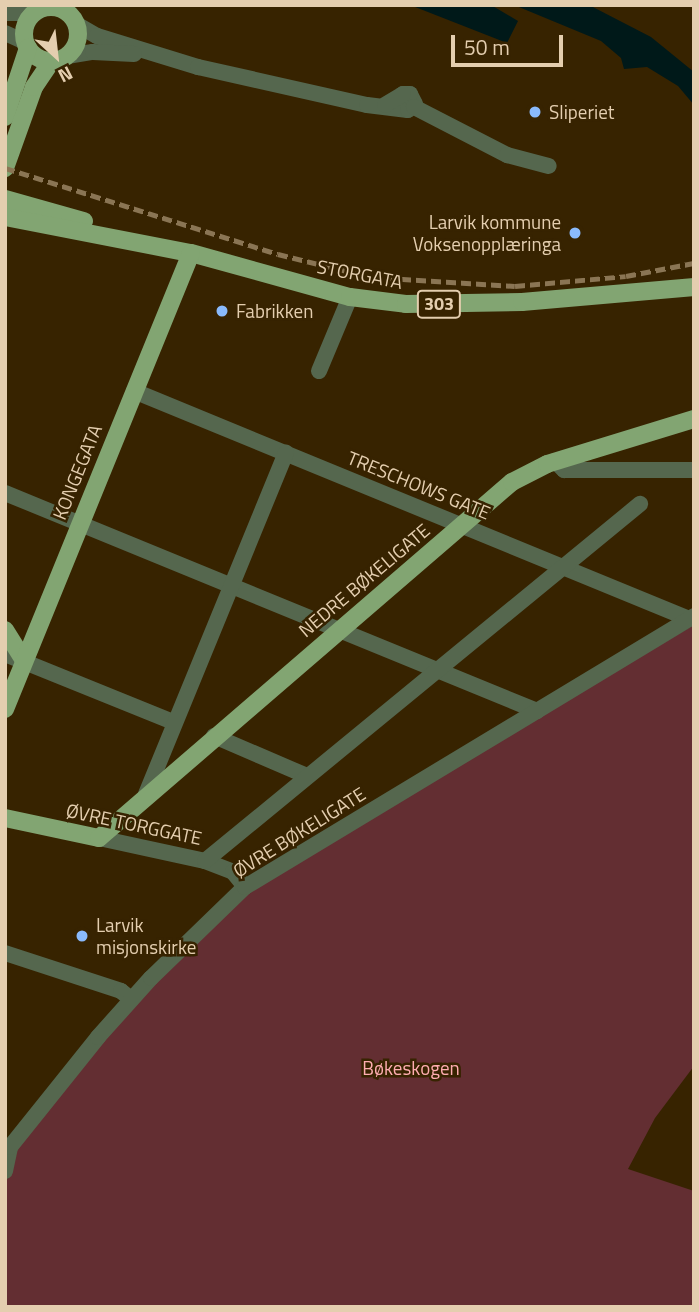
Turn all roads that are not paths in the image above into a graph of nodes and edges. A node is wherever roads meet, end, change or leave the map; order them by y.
1 (40, 9) edge
2 (5, 13) edge
3 (70, 14) edge
4 (5, 33) edge
5 (27, 45) junction
6 (154, 55) junction
7 (59, 58) junction
8 (5, 117) edge
9 (549, 166) dead end
10 (5, 168) edge
11 (5, 199) edge
12 (5, 217) edge
13 (191, 253) junction
14 (694, 287) edge
15 (350, 296) junction
16 (319, 371) dead end
17 (134, 391) junction
18 (694, 419) edge
19 (286, 453) junction
20 (555, 461) junction
21 (694, 470) edge
22 (5, 493) edge
23 (640, 504) dead end
24 (80, 522) junction
25 (461, 526) junction
26 (566, 565) junction
27 (231, 584) junction
28 (691, 617) edge
29 (339, 628) junction
30 (5, 631) edge
31 (5, 654) edge
32 (24, 660) junction
33 (438, 669) junction
34 (5, 709) edge
35 (537, 710) junction
36 (173, 722) junction
37 (214, 736) junction
38 (307, 776) junction
39 (146, 794) junction
40 (5, 818) edge
41 (99, 838) junction
42 (205, 861) junction
43 (245, 887) junction
44 (5, 953) edge
45 (131, 999) junction
46 (8, 1146) edge
47 (5, 1171) edge

1 - 2 street
1 - 3 main road
1 - 5 main road
3 - 6 street
3 - 7 main road
4 - 5 street
5 - 7 main road
5 - 8 main road
6 - 7 street
6 - 9 street
7 - 10 main road
11 - 13 main road, STORGATA / 303
12 - 13 main road, STORGATA / 303
13 - 15 main road, STORGATA / 303
13 - 17 main road, KONGEGATA
14 - 15 main road, STORGATA / 303
15 - 16 street
17 - 19 street, TRESCHOWS GATE
17 - 24 main road, KONGEGATA
18 - 20 main road, NEDRE BØKELIGATE
19 - 25 street, TRESCHOWS GATE
19 - 27 street
20 - 21 street
20 - 25 main road, NEDRE BØKELIGATE
22 - 24 street
23 - 26 street
24 - 27 street
24 - 32 main road, KONGEGATA
25 - 26 street, TRESCHOWS GATE
25 - 29 main road, NEDRE BØKELIGATE
26 - 28 street, TRESCHOWS GATE
26 - 33 street
27 - 29 street
27 - 36 street
28 - 35 street, ØVRE BØKELIGATE
29 - 33 street
29 - 37 main road, NEDRE BØKELIGATE
30 - 32 main road
31 - 32 street
32 - 34 main road, KONGEGATA
32 - 36 street
33 - 35 street
33 - 38 street
35 - 43 street, ØVRE BØKELIGATE
36 - 39 street
37 - 38 street
37 - 39 main road, NEDRE BØKELIGATE
38 - 42 street
39 - 41 main road, NEDRE BØKELIGATE
40 - 41 main road, ØVRE TORGGATE
41 - 42 street, ØVRE TORGGATE
42 - 43 street, ØVRE TORGGATE
43 - 45 street, ØVRE BØKELIGATE
44 - 45 street
45 - 46 street, ØVRE BØKELIGATE
46 - 47 street, ØVRE BØKELIGATE

